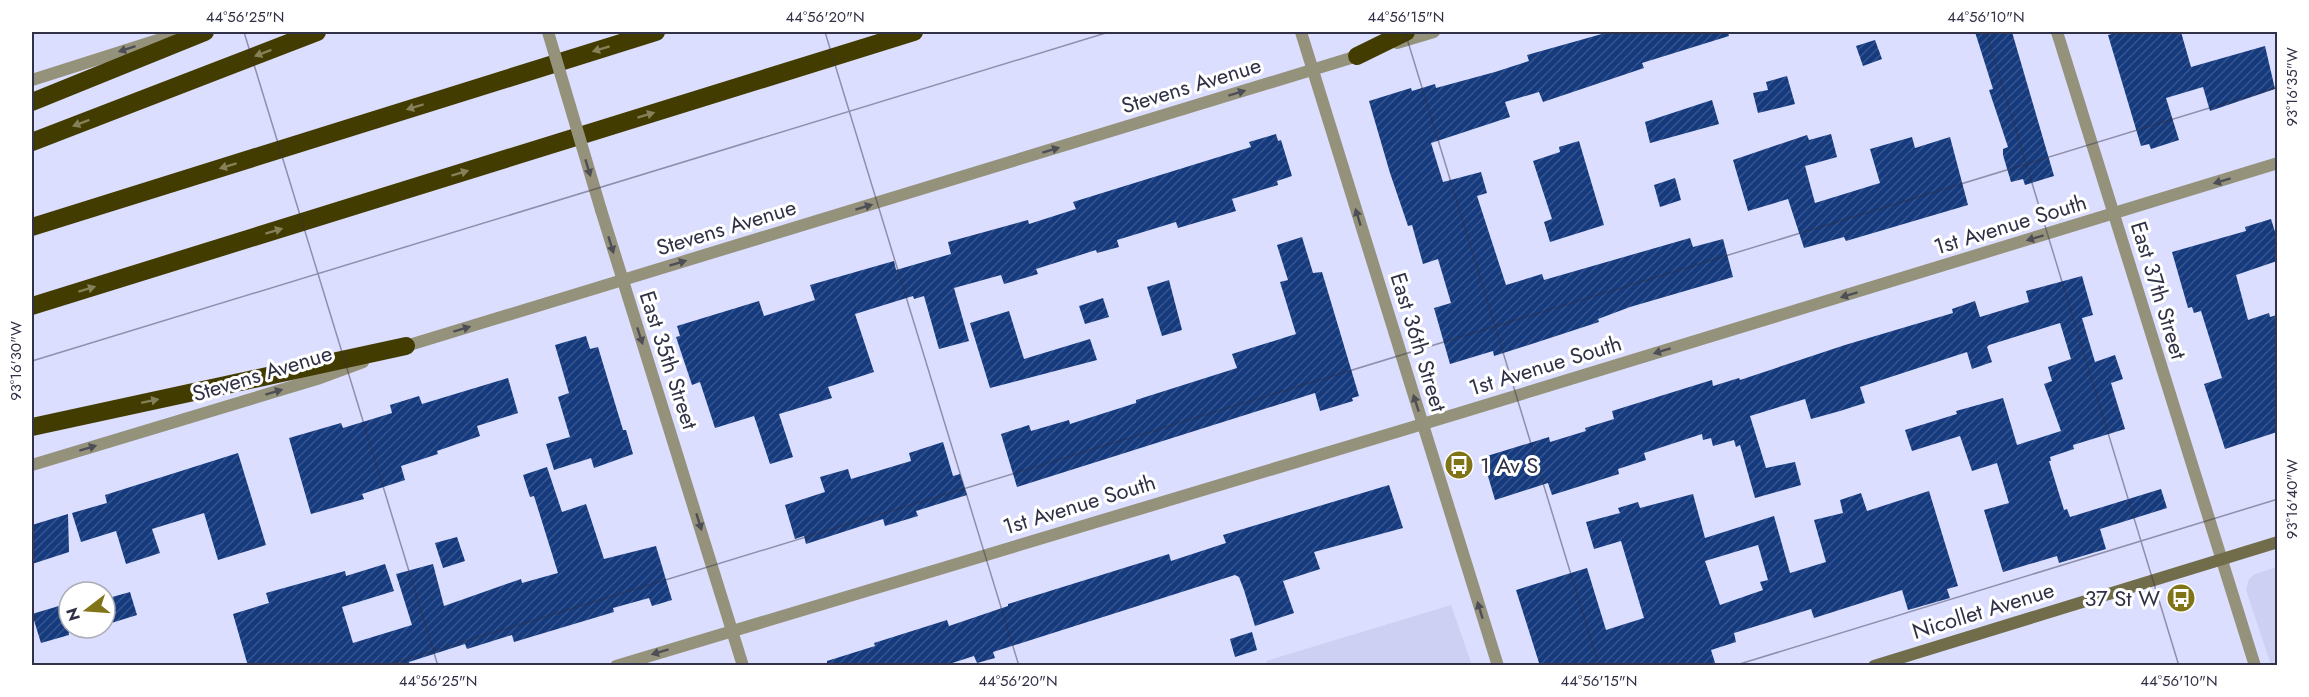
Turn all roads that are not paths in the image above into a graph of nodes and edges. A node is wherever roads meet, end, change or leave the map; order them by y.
1 (183, 32) edge
2 (205, 32) edge
3 (317, 32) edge
4 (548, 32) edge
5 (657, 32) edge
6 (914, 32) edge
7 (1301, 32) edge
8 (1406, 32) edge
9 (1434, 32) edge
10 (2057, 32) edge
11 (1357, 56) junction
12 (1312, 70) junction
13 (32, 80) edge
14 (32, 102) edge
15 (32, 142) edge
16 (2277, 163) edge
17 (2113, 214) junction
18 (32, 227) edge
19 (622, 280) junction
20 (32, 306) edge
21 (406, 346) junction
22 (1422, 424) junction
23 (32, 427) edge
24 (32, 465) edge
25 (2277, 542) edge
26 (2222, 560) junction
27 (732, 630) junction
28 (616, 666) edge
29 (743, 666) edge
30 (1498, 666) edge
31 (1874, 666) edge
32 (2255, 666) edge

1 -> 13 street
2 - 14 highway
3 -> 15 highway
4 -> 19 street, East 35th Street, bridge
5 -> 18 highway
20 -> 6 highway
7 - 12 street, East 36th Street
8 - 11 highway
9 - 11 street, Stevens Avenue
10 - 17 street, East 37th Street
11 - 12 street, Stevens Avenue
19 -> 12 street, Stevens Avenue
22 -> 12 street, East 36th Street
16 -> 17 street, 1st Avenue South
17 -> 22 street, 1st Avenue South
17 - 26 street, East 37th Street
21 -> 19 street, Stevens Avenue
19 -> 27 street, East 35th Street
23 -> 21 highway
24 -> 21 street, Stevens Avenue
22 - 27 street, 1st Avenue South
30 -> 22 street, East 36th Street
25 - 26 main road, Nicollet Avenue
26 - 31 main road, Nicollet Avenue
26 - 32 street, East 37th Street
27 -> 28 street, 1st Avenue South
27 - 29 street, East 35th Street

